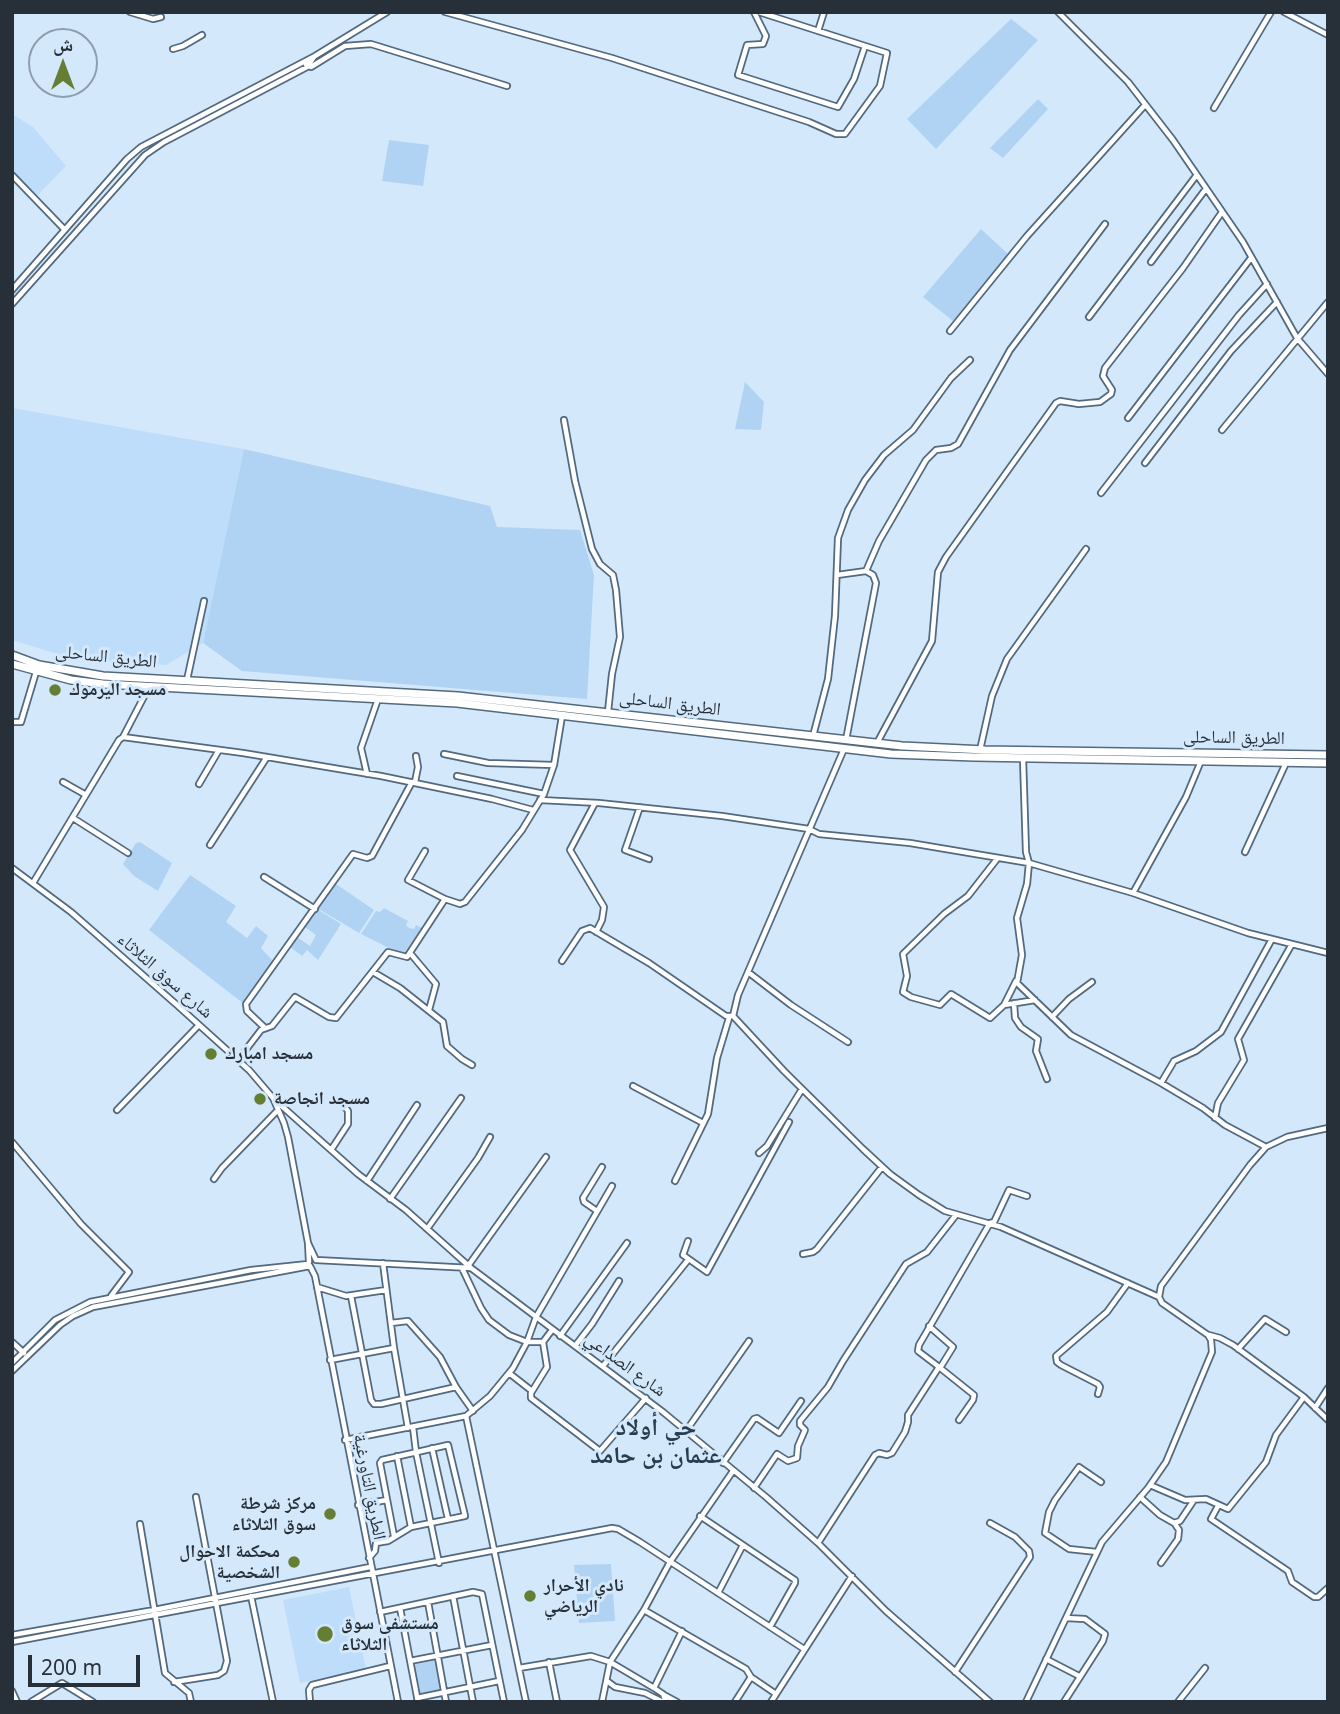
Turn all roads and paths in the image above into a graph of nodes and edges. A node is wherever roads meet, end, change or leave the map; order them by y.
1 (130, 12) edge
2 (387, 12) edge
3 (445, 12) edge
4 (757, 12) edge
5 (824, 12) edge
6 (1058, 12) edge
7 (1271, 12) edge
8 (1284, 12) edge
9 (161, 17) dead end
10 (818, 31) junction
11 (202, 35) dead end
12 (1328, 35) edge
13 (865, 46) junction
14 (173, 49) dead end
15 (305, 64) junction
16 (507, 86) dead end
17 (1145, 105) junction
18 (1214, 108) dead end
19 (12, 175) edge
20 (1196, 176) junction
21 (1205, 190) junction
22 (1222, 212) junction
23 (1105, 224) dead end
24 (65, 230) junction
25 (1251, 258) junction
26 (1151, 262) dead end
27 (1267, 284) junction
28 (12, 290) edge
29 (1277, 302) junction
30 (1328, 302) edge
31 (12, 304) edge
32 (1089, 317) dead end
33 (950, 331) dead end
34 (1297, 338) junction
35 (970, 359) dead end
36 (1328, 374) edge
37 (1128, 418) dead end
38 (564, 420) dead end
39 (1222, 430) dead end
40 (1145, 463) dead end
41 (1101, 493) dead end
42 (1086, 549) dead end
43 (866, 571) junction
44 (838, 575) junction
45 (204, 601) dead end
46 (12, 655) edge
47 (12, 664) edge
48 (36, 672) junction
49 (187, 680) junction
50 (149, 687) junction
51 (228, 687) junction
52 (377, 699) junction
53 (608, 712) junction
54 (562, 716) junction
55 (12, 722) edge
56 (750, 729) junction
57 (123, 737) junction
58 (813, 737) junction
59 (749, 738) junction
60 (846, 740) junction
61 (877, 744) junction
62 (844, 749) junction
63 (219, 750) junction
64 (980, 750) junction
65 (444, 754) dead end
66 (1328, 755) edge
67 (416, 756) dead end
68 (267, 757) junction
69 (1023, 757) junction
70 (1267, 759) junction
71 (1200, 761) junction
72 (1286, 763) junction
73 (1328, 763) edge
74 (554, 765) junction
75 (367, 774) junction
76 (457, 776) dead end
77 (62, 782) dead end
78 (414, 782) junction
79 (199, 784) dead end
80 (86, 794) junction
81 (544, 794) junction
82 (540, 800) junction
83 (595, 803) junction
84 (640, 807) junction
85 (533, 810) junction
86 (73, 818) junction
87 (809, 829) junction
88 (210, 845) dead end
89 (425, 851) dead end
90 (1245, 852) dead end
91 (128, 853) dead end
92 (997, 858) junction
93 (649, 859) dead end
94 (1029, 863) junction
95 (12, 868) edge
96 (264, 877) dead end
97 (33, 883) junction
98 (1133, 893) junction
99 (445, 899) junction
100 (315, 909) junction
101 (596, 932) junction
102 (1272, 939) junction
103 (1292, 944) junction
104 (410, 953) junction
105 (1328, 953) edge
106 (562, 961) dead end
107 (373, 972) junction
108 (748, 972) junction
109 (1016, 980) junction
110 (1092, 982) dead end
111 (1036, 1000) junction
112 (1014, 1003) junction
113 (1004, 1005) junction
114 (429, 1010) junction
115 (731, 1017) junction
116 (1052, 1017) junction
117 (199, 1025) junction
118 (266, 1029) junction
119 (849, 1042) dead end
120 (238, 1059) junction
121 (472, 1065) dead end
122 (1047, 1079) dead end
123 (1161, 1083) junction
124 (633, 1086) dead end
125 (802, 1088) junction
126 (273, 1098) junction
127 (461, 1098) dead end
128 (342, 1103) dead end
129 (416, 1105) dead end
130 (117, 1110) dead end
131 (278, 1110) junction
132 (1215, 1118) junction
133 (789, 1122) dead end
134 (703, 1123) junction
135 (1328, 1128) edge
136 (490, 1137) dead end
137 (12, 1142) edge
138 (1266, 1147) junction
139 (331, 1150) junction
140 (759, 1153) dead end
141 (546, 1157) dead end
142 (602, 1167) dead end
143 (882, 1167) junction
144 (214, 1179) dead end
145 (367, 1181) junction
146 (675, 1181) dead end
147 (612, 1186) dead end
148 (1027, 1196) dead end
149 (390, 1199) junction
150 (597, 1211) junction
151 (956, 1215) junction
152 (990, 1223) junction
153 (427, 1229) junction
154 (688, 1241) dead end
155 (627, 1243) dead end
156 (803, 1254) dead end
157 (688, 1260) junction
158 (312, 1263) junction
159 (383, 1263) junction
160 (470, 1267) junction
161 (462, 1268) junction
162 (619, 1281) dead end
163 (189, 1282) junction
164 (1128, 1283) junction
165 (317, 1287) junction
166 (191, 1288) junction
167 (386, 1290) junction
168 (351, 1296) junction
169 (110, 1297) junction
170 (1159, 1297) junction
171 (536, 1317) junction
172 (391, 1323) junction
173 (929, 1326) junction
174 (552, 1330) junction
175 (1286, 1332) dead end
176 (1208, 1335) junction
177 (560, 1336) junction
178 (749, 1341) dead end
179 (12, 1342) edge
180 (527, 1342) junction
181 (543, 1342) junction
182 (575, 1346) junction
183 (394, 1348) junction
184 (1238, 1349) junction
185 (26, 1354) junction
186 (362, 1354) junction
187 (330, 1360) junction
188 (12, 1363) edge
189 (603, 1366) junction
190 (939, 1368) junction
191 (12, 1370) edge
192 (509, 1373) junction
193 (456, 1387) junction
194 (1328, 1388) edge
195 (532, 1391) junction
196 (1098, 1394) dead end
197 (1304, 1397) junction
198 (402, 1398) junction
199 (646, 1398) junction
200 (801, 1401) dead end
201 (1315, 1408) junction
202 (473, 1411) junction
203 (466, 1416) junction
204 (959, 1420) dead end
205 (1328, 1420) edge
206 (411, 1427) junction
207 (687, 1432) junction
208 (345, 1440) junction
209 (432, 1448) junction
210 (416, 1452) junction
211 (397, 1456) junction
212 (723, 1463) junction
213 (733, 1471) junction
214 (1101, 1482) dead end
215 (1150, 1485) junction
216 (754, 1488) junction
217 (196, 1497) dead end
218 (1140, 1497) junction
219 (387, 1500) junction
220 (1194, 1500) junction
221 (358, 1505) junction
222 (1218, 1506) junction
223 (700, 1516) junction
224 (448, 1519) junction
225 (430, 1522) junction
226 (990, 1523) dead end
227 (1174, 1523) junction
228 (140, 1524) dead end
229 (411, 1527) junction
230 (394, 1536) junction
231 (817, 1543) junction
232 (743, 1545) junction
233 (495, 1552) junction
234 (1097, 1552) junction
235 (368, 1558) junction
236 (670, 1562) junction
237 (439, 1563) junction
238 (1161, 1563) dead end
239 (370, 1567) junction
240 (372, 1574) junction
241 (852, 1576) junction
242 (1328, 1588) edge
243 (718, 1593) junction
244 (250, 1594) junction
245 (453, 1596) junction
246 (214, 1598) junction
247 (428, 1602) junction
248 (216, 1605) junction
249 (400, 1608) junction
250 (644, 1610) junction
251 (380, 1612) junction
252 (155, 1613) junction
253 (1066, 1618) junction
254 (770, 1627) junction
255 (682, 1631) junction
256 (12, 1635) edge
257 (12, 1642) edge
258 (492, 1645) junction
259 (804, 1649) junction
260 (463, 1650) junction
261 (437, 1656) junction
262 (1046, 1659) junction
263 (410, 1661) junction
264 (549, 1662) junction
265 (610, 1662) junction
266 (390, 1666) junction
267 (519, 1668) junction
268 (1205, 1668) dead end
269 (955, 1672) junction
270 (1079, 1676) junction
271 (751, 1677) junction
272 (607, 1680) junction
273 (499, 1681) junction
274 (174, 1682) junction
275 (470, 1687) junction
276 (615, 1687) junction
277 (654, 1688) junction
278 (12, 1691) edge
279 (605, 1691) junction
280 (445, 1692) junction
281 (663, 1694) junction
282 (776, 1694) junction
283 (418, 1700) edge
284 (17, 1702) edge
285 (31, 1702) edge
286 (93, 1702) edge
287 (191, 1702) edge
288 (273, 1702) edge
289 (310, 1702) edge
290 (398, 1702) edge
291 (446, 1702) edge
292 (473, 1702) edge
293 (504, 1702) edge
294 (526, 1702) edge
295 (557, 1702) edge
296 (602, 1702) edge
297 (664, 1702) edge
298 (677, 1702) edge
299 (735, 1702) edge
300 (771, 1702) edge
301 (990, 1702) edge
302 (1026, 1702) edge
303 (1064, 1702) edge
304 (1178, 1702) edge

1 - 9 street
2 - 15 street
3 - 13 street
4 - 10 street
4 - 13 street
5 - 10 street
6 - 17 street
7 - 18 street
8 - 12 street
10 - 13 street
11 - 14 street
15 - 16 street
15 - 24 street
15 - 31 street
17 - 20 street
17 - 33 street
19 - 24 street
20 - 21 street
20 - 32 street
21 - 22 street
21 - 26 street
22 - 25 street
22 - 61 street
23 - 43 street
24 - 28 street
25 - 27 street
25 - 37 street
27 - 29 street
27 - 41 street
29 - 34 street
29 - 40 street
30 - 34 street
34 - 36 street
34 - 39 street
35 - 44 street
38 - 53 street
42 - 64 street
43 - 44 street
43 - 60 street
44 - 58 street
45 - 49 street
46 - 49 highway, الطريق الساحلى
47 - 48 highway, الطريق الساحلى
48 - 50 highway, الطريق الساحلى
48 - 55 street
49 - 51 highway, الطريق الساحلى
50 - 51 highway, الطريق الساحلى
50 - 57 street
51 - 52 highway, الطريق الساحلى
51 - 53 highway, الطريق الساحلى
52 - 54 highway, الطريق الساحلى
52 - 75 street
53 - 56 highway, الطريق الساحلى
54 - 59 highway, الطريق الساحلى
54 - 74 street
56 - 58 highway, الطريق الساحلى
56 - 59 highway
57 - 63 street
57 - 80 street
58 - 60 highway, الطريق الساحلى
59 - 62 highway, الطريق الساحلى
60 - 61 highway, الطريق الساحلى
61 - 64 highway, الطريق الساحلى
62 - 69 highway, الطريق الساحلى
62 - 87 street
63 - 68 street
63 - 79 street
64 - 70 highway, الطريق الساحلى
65 - 74 street
66 - 70 highway, الطريق الساحلى
67 - 78 street
68 - 75 street
68 - 88 street
69 - 71 highway, الطريق الساحلى
69 - 94 street
70 - 71 highway, الطريق الساحلى
70 - 72 highway, الطريق الساحلى
71 - 98 street
72 - 73 highway, الطريق الساحلى
72 - 90 street
74 - 81 street
75 - 78 street
76 - 81 street
77 - 80 street
78 - 85 street
78 - 100 street
80 - 86 street
81 - 82 street
82 - 83 street
82 - 85 street
83 - 84 street
83 - 101 street
84 - 87 street
84 - 93 street
85 - 99 street
86 - 91 street
86 - 97 street
87 - 92 street
87 - 108 street
89 - 99 street
92 - 94 street
92 - 113 street
94 - 98 street
94 - 109 street
95 - 97 street, شارع سوق الثلاثاء
96 - 100 street
97 - 117 street, شارع سوق الثلاثاء
98 - 102 street
99 - 104 street
100 - 118 street
101 - 106 street
101 - 115 street
102 - 103 street
102 - 123 street
103 - 105 street
103 - 132 street
104 - 107 street
104 - 114 street
107 - 114 street
107 - 118 street
108 - 115 street
108 - 119 street
109 - 111 street
109 - 113 street
110 - 116 street
111 - 112 street
111 - 116 street
112 - 113 street
112 - 122 street
114 - 121 street
115 - 125 street
115 - 134 street
116 - 123 street
117 - 120 street, شارع سوق الثلاثاء
117 - 130 street
118 - 120 street
120 - 126 street, شارع سوق الثلاثاء
123 - 132 street
124 - 134 street
125 - 140 street
125 - 143 street
126 - 131 street, شارع سوق الثلاثاء
126 - 139 street, شارع الصداعي
127 - 149 street
128 - 139 street
129 - 145 street
131 - 144 street
131 - 158 street, شارع سوق الثلاثاء
132 - 138 street
133 - 157 street
134 - 146 street
135 - 138 street
136 - 153 street
137 - 169 street
138 - 170 street
139 - 145 street, شارع الصداعي
141 - 160 street
142 - 150 street
143 - 151 street
143 - 156 street
145 - 149 street, شارع الصداعي
147 - 150 street
148 - 152 street
149 - 153 street, شارع الصداعي
150 - 171 street
151 - 152 street
151 - 216 street
152 - 164 street
152 - 173 street
153 - 160 street, شارع الصداعي
154 - 157 street
155 - 177 street
157 - 189 street
158 - 159 street
158 - 163 street
158 - 165 street, الطريق التاورغية
158 - 166 street
159 - 161 street
159 - 167 street
160 - 161 street
160 - 171 street, شارع الصداعي
161 - 180 street
162 - 182 street
163 - 166 street
163 - 169 street
164 - 170 street
164 - 196 street
165 - 168 street
165 - 187 street, الطريق التاورغية
166 - 185 street
167 - 168 street
167 - 172 street
168 - 186 street
169 - 185 street
170 - 176 street
171 - 174 street, شارع الصداعي
171 - 180 street
172 - 183 street
172 - 193 street
173 - 190 street
173 - 190 street
174 - 177 street, شارع الصداعي
174 - 181 street
175 - 184 street
176 - 184 street
176 - 215 street
177 - 182 street, شارع الصداعي
178 - 207 street
179 - 185 street
180 - 181 street
180 - 192 street
181 - 195 street
182 - 189 street, شارع الصداعي
183 - 186 street
183 - 198 street
184 - 197 street
185 - 188 street
185 - 191 street
186 - 187 street
186 - 198 street
187 - 208 street, الطريق التاورغية
189 - 199 street, شارع الصداعي
190 - 204 street
190 - 231 street
192 - 195 street
192 - 202 street
193 - 198 street
193 - 202 street
194 - 201 street
195 - 199 street
197 - 201 street
197 - 222 street
198 - 206 street
199 - 207 street, شارع الصداعي
200 - 212 street
201 - 205 street
202 - 203 street
203 - 206 street
203 - 233 street
206 - 208 street
206 - 210 street
207 - 212 street, شارع الصداعي
208 - 221 street, الطريق التاورغية
209 - 210 street
209 - 224 street
209 - 224 street
210 - 211 street
210 - 225 street
211 - 219 street
211 - 229 street
212 - 213 street, شارع الصداعي
213 - 216 street, شارع الصداعي
213 - 223 street
214 - 234 street
215 - 218 street
215 - 220 street
216 - 231 street, شارع الصداعي
217 - 246 street
218 - 227 street
218 - 234 street
219 - 221 street
219 - 230 street
220 - 222 street
220 - 227 street
221 - 235 street, الطريق التاورغية
222 - 242 street
223 - 232 street
223 - 236 street
224 - 225 street
225 - 229 street
225 - 237 street
226 - 269 street
227 - 238 street
228 - 252 street
229 - 230 street
230 - 235 street
231 - 241 street, شارع الصداعي
232 - 243 street
232 - 254 street
233 - 236 street
233 - 237 street
233 - 267 street
234 - 253 street
235 - 239 street, الطريق التاورغية
236 - 243 street
236 - 250 street
237 - 240 street
239 - 240 street, الطريق التاورغية
239 - 244 street
240 - 244 street
240 - 251 street, الطريق التاورغية
241 - 259 street
241 - 269 street, شارع الصداعي
243 - 254 street
244 - 246 street
244 - 248 street
244 - 288 street
245 - 247 street
245 - 258 street
245 - 260 street
246 - 248 street
246 - 252 street
247 - 249 street
247 - 261 street
248 - 252 street
248 - 274 street
249 - 251 street
249 - 263 street
250 - 255 street
250 - 265 street
251 - 266 street, الطريق التاورغية
252 - 256 street
252 - 257 street
252 - 274 street
253 - 262 street
253 - 270 street
254 - 259 street
255 - 271 street
255 - 277 street
258 - 260 street
258 - 273 street
259 - 282 street
260 - 261 street
260 - 275 street
261 - 263 street
261 - 280 street
262 - 270 street
262 - 302 street
263 - 283 street
264 - 265 street
264 - 267 street
264 - 295 street
265 - 272 street
265 - 277 street
266 - 289 street
266 - 290 street, الطريق التاورغية
267 - 294 street
268 - 304 street
269 - 301 street, شارع الصداعي
270 - 303 street
271 - 282 street
271 - 299 street
272 - 276 street
272 - 279 street
273 - 275 street
273 - 293 street
274 - 287 street
275 - 280 street
275 - 292 street
276 - 279 street
276 - 297 street
277 - 281 street
278 - 284 street
279 - 296 street
280 - 283 street
280 - 291 street
281 - 297 street
281 - 298 street
282 - 300 street
285 - 286 street

